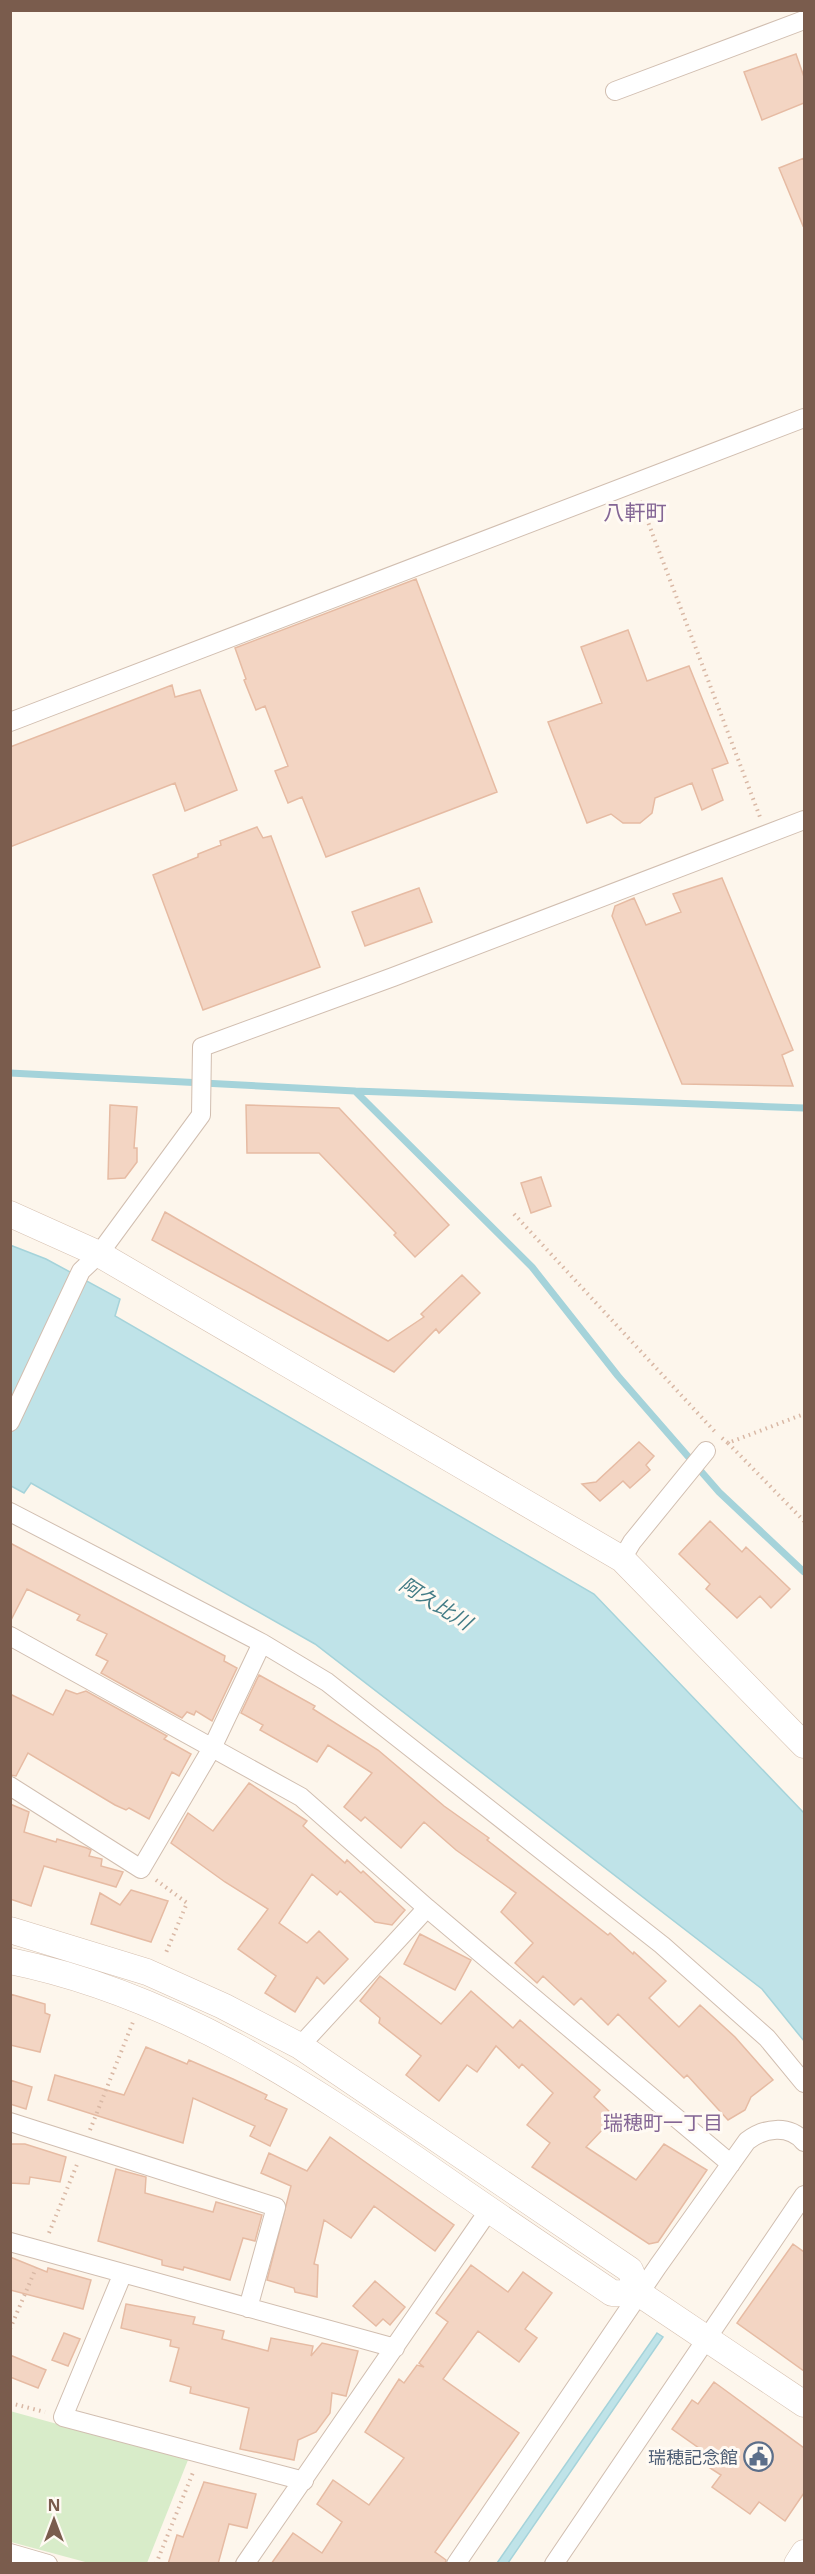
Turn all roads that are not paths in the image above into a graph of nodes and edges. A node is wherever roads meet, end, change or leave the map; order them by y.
1 (804, 20) edge
2 (615, 91) dead end
3 (804, 418) edge
4 (10, 722) edge
5 (804, 820) edge
6 (10, 1214) edge
7 (90, 1262) junction
8 (10, 1422) edge
9 (706, 1451) road end
10 (10, 1512) edge
11 (622, 1559) junction
12 (10, 1636) edge
13 (262, 1643) junction
14 (804, 1745) edge
15 (213, 1748) junction
16 (10, 1786) edge
17 (427, 1908) junction
18 (10, 1930) edge
19 (10, 1960) edge
20 (300, 2046) junction
21 (804, 2083) edge
22 (10, 2122) edge
23 (804, 2142) edge
24 (731, 2164) junction
25 (804, 2195) edge
26 (489, 2210) junction
27 (10, 2242) edge
28 (123, 2273) junction
29 (640, 2294) junction
30 (248, 2308) junction
31 (707, 2338) junction
32 (395, 2348) junction
33 (804, 2404) edge
34 (304, 2481) junction
35 (10, 2553) edge
36 (804, 2553) edge
37 (48, 2564) edge
38 (245, 2564) edge
39 (456, 2564) edge
40 (554, 2564) edge
41 (797, 2564) edge

1 - 2 street
3 - 4 street
5 - 7 street
6 - 7 street
7 - 8 street
7 - 11 street
9 - 11 street
10 - 13 street
11 - 14 street
12 - 15 street
13 - 15 street
13 - 21 street
15 - 16 street
15 - 17 street
17 - 20 street
17 - 24 street
18 - 20 street
19 - 26 street
20 - 29 street
22 - 30 street
23 - 24 street
24 - 29 street
25 - 31 street
26 - 29 street
26 - 32 street
27 - 28 street
28 - 30 street
28 - 34 street
29 - 31 street
29 - 39 street
30 - 32 street
31 - 33 street
31 - 40 street
32 - 34 street
34 - 38 street
35 - 37 street
36 - 41 street

